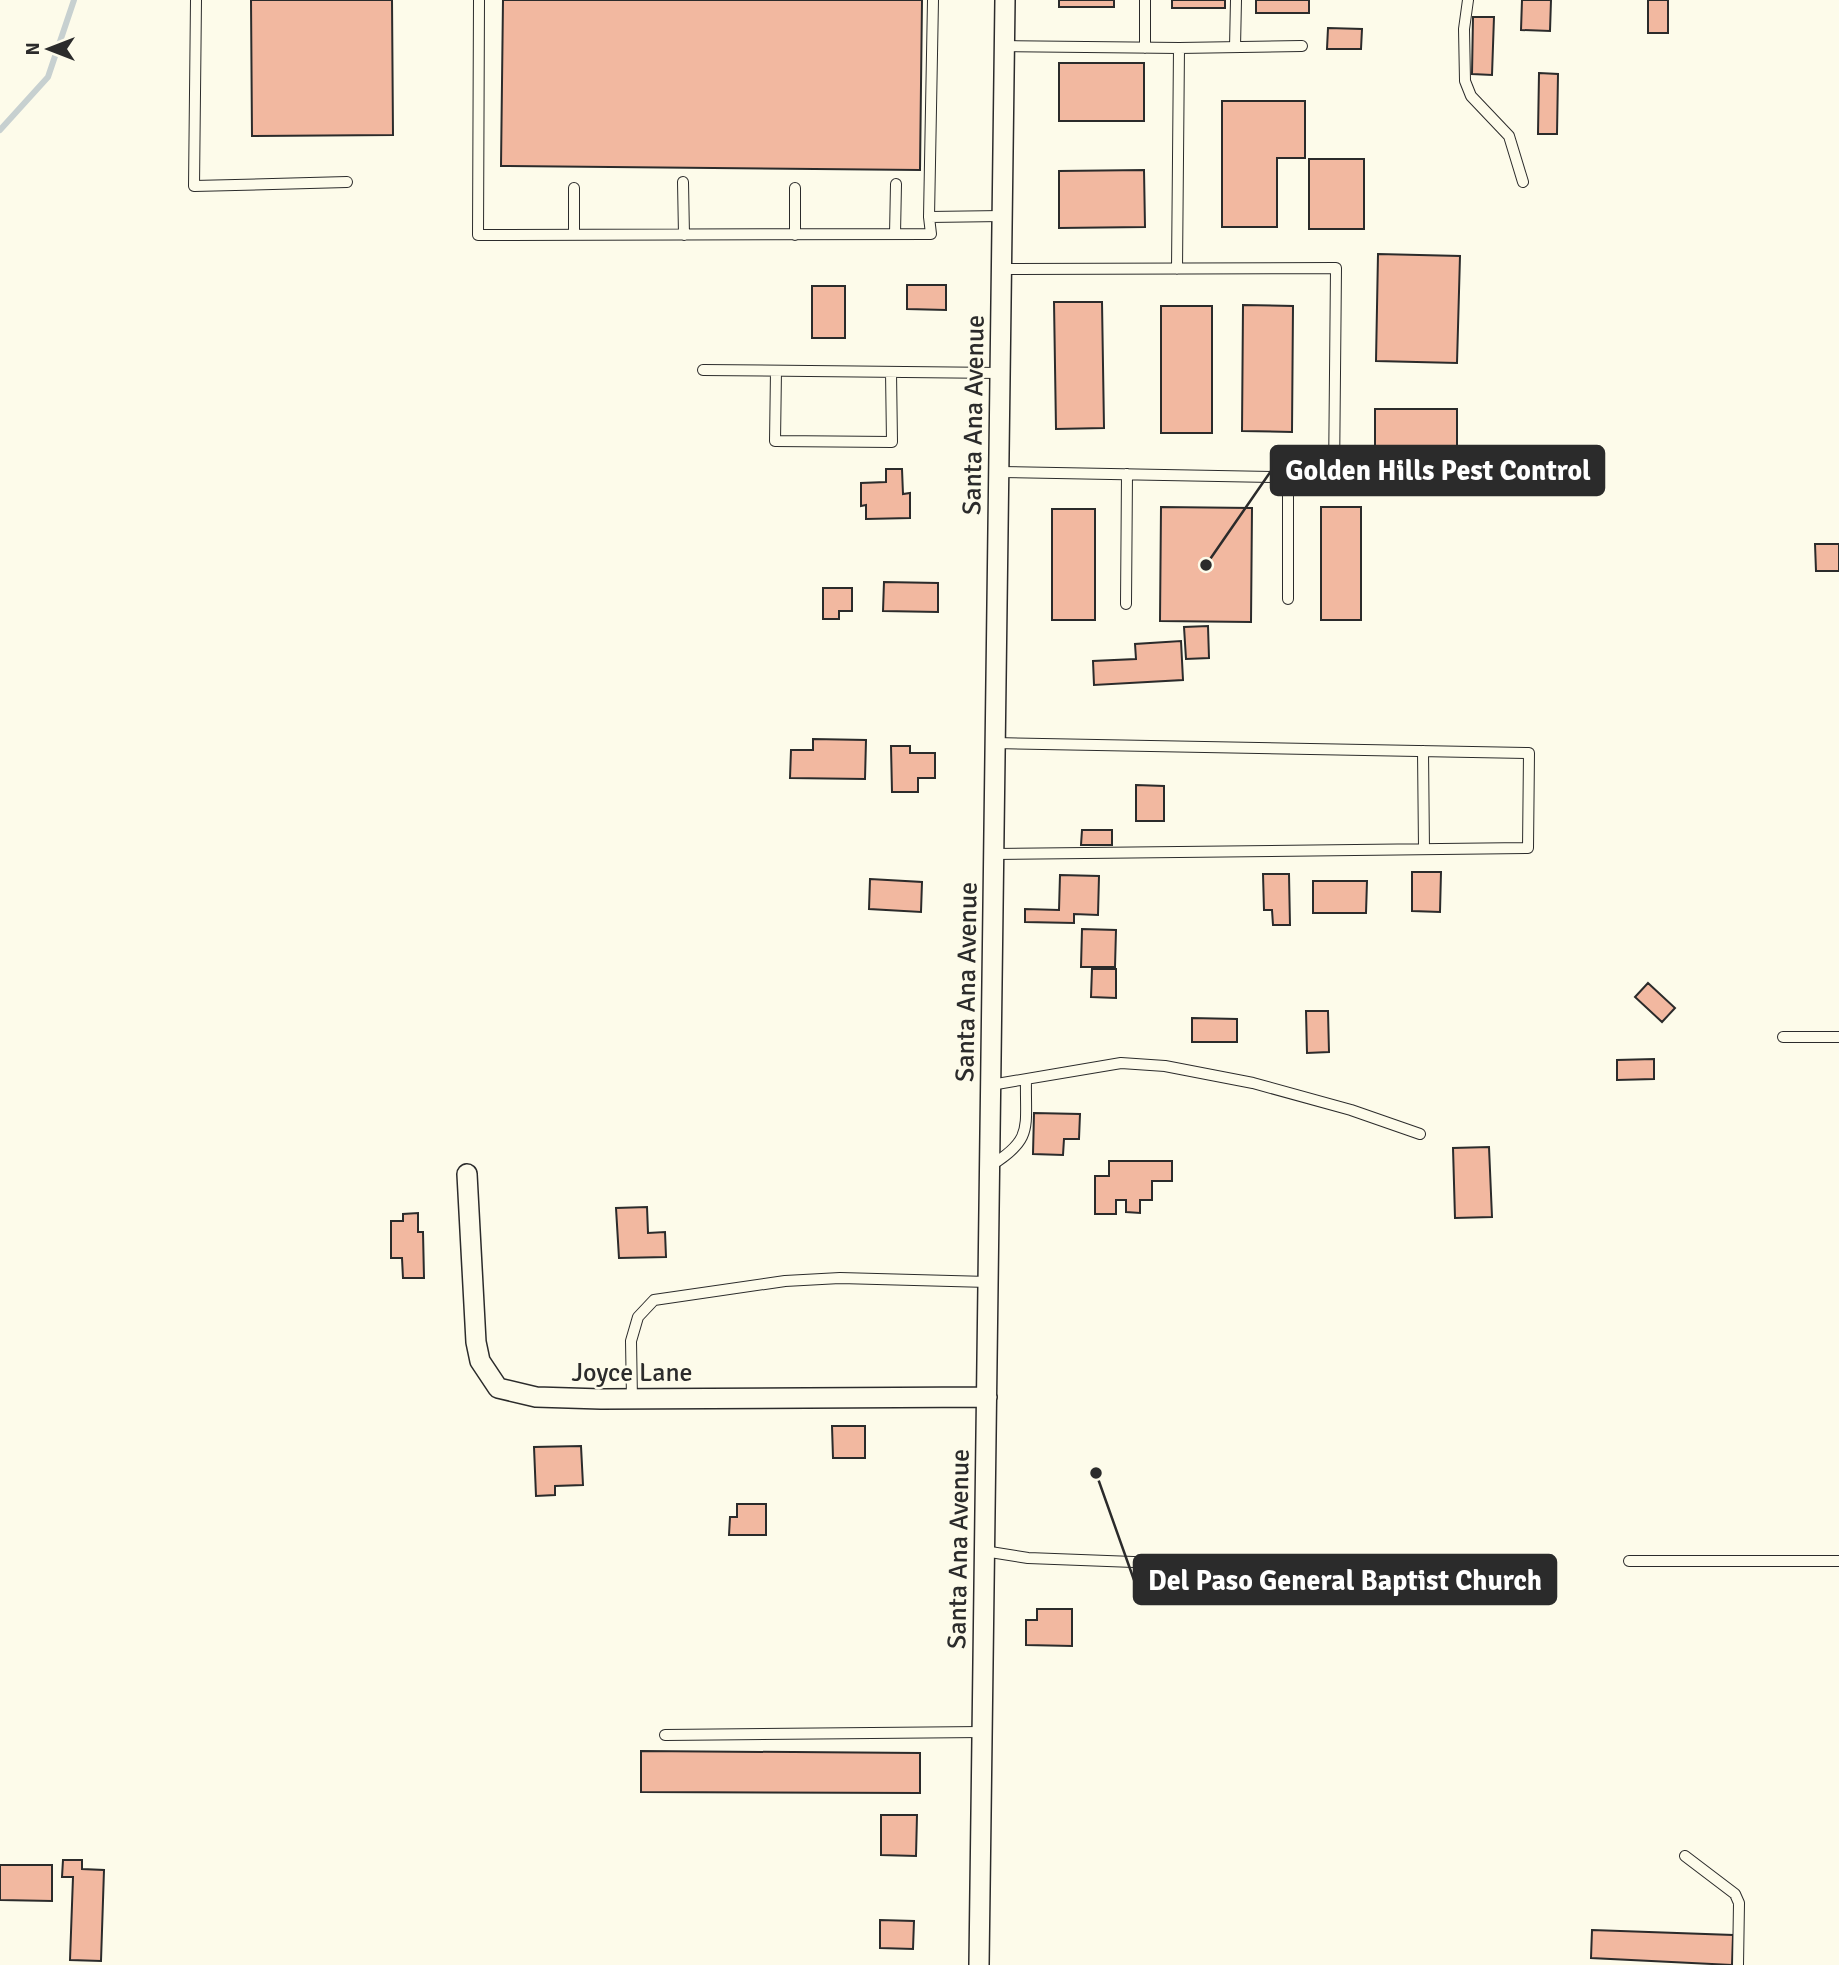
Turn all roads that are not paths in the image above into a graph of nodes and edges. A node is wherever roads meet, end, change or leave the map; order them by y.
1 (196, 0) edge
2 (479, 0) edge
3 (933, 0) edge
4 (1005, 0) edge
5 (1145, 0) edge
6 (1236, 0) edge
7 (1468, 0) edge
8 (1005, 46) junction
9 (1302, 46) dead end
10 (1235, 47) junction
11 (1145, 48) junction
12 (1179, 48) junction
13 (347, 182) dead end
14 (683, 182) dead end
15 (1523, 182) dead end
16 (896, 184) dead end
17 (795, 187) dead end
18 (574, 188) dead end
19 (1002, 216) junction
20 (929, 217) junction
21 (895, 234) junction
22 (574, 235) junction
23 (684, 235) junction
24 (795, 235) junction
25 (1002, 269) junction
26 (1177, 269) junction
27 (703, 370) dead end
28 (776, 371) junction
29 (891, 372) junction
30 (1000, 373) junction
31 (999, 472) junction
32 (1128, 474) junction
33 (1288, 477) junction
34 (1288, 599) dead end
35 (1126, 604) dead end
36 (995, 743) junction
37 (1423, 751) junction
38 (1424, 849) junction
39 (994, 854) junction
40 (1783, 1037) dead end
41 (1839, 1037) edge
42 (1026, 1080) junction
43 (991, 1085) junction
44 (1420, 1135) dead end
45 (990, 1166) junction
46 (467, 1174) dead end
47 (988, 1282) junction
48 (986, 1397) junction
49 (632, 1399) junction
50 (985, 1551) junction
51 (1629, 1561) dead end
52 (1839, 1561) edge
53 (1419, 1573) dead end
54 (982, 1732) junction
55 (665, 1735) dead end
56 (1685, 1856) dead end
57 (979, 1965) edge
58 (1738, 1965) edge

1 - 13 lane
2 - 22 lane
3 - 20 lane
4 - 8 street, Santa Ana Avenue
5 - 11 lane
6 - 10 lane
7 - 15 lane
8 - 11 lane
8 - 19 street, Santa Ana Avenue
9 - 10 lane
10 - 12 lane
11 - 12 lane
12 - 26 lane
14 - 23 lane
16 - 21 lane
17 - 24 lane
18 - 22 lane
19 - 20 lane
19 - 25 street, Santa Ana Avenue
20 - 21 lane
21 - 24 lane
22 - 23 lane
23 - 24 lane
25 - 26 lane
25 - 30 street, Santa Ana Avenue
26 - 33 lane
27 - 28 lane
28 - 29 lane
28 - 29 lane
29 - 30 lane
30 - 31 street, Santa Ana Avenue
31 - 32 lane
31 - 36 street, Santa Ana Avenue
32 - 33 lane
32 - 35 lane
33 - 34 lane
36 - 37 lane
36 - 39 street, Santa Ana Avenue
37 - 38 lane
37 - 38 lane
38 - 39 lane
39 - 43 street, Santa Ana Avenue
40 - 41 lane
42 - 43 lane
42 - 44 lane
42 - 45 lane
43 - 45 street, Santa Ana Avenue
45 - 47 street, Santa Ana Avenue
46 - 49 street, Joyce Lane
47 - 48 street, Santa Ana Avenue
47 - 49 lane
48 - 49 street, Joyce Lane
48 - 50 street, Santa Ana Avenue
50 - 53 lane
50 - 54 street, Santa Ana Avenue
51 - 52 lane
54 - 55 lane
54 - 57 street, Santa Ana Avenue
56 - 58 lane

